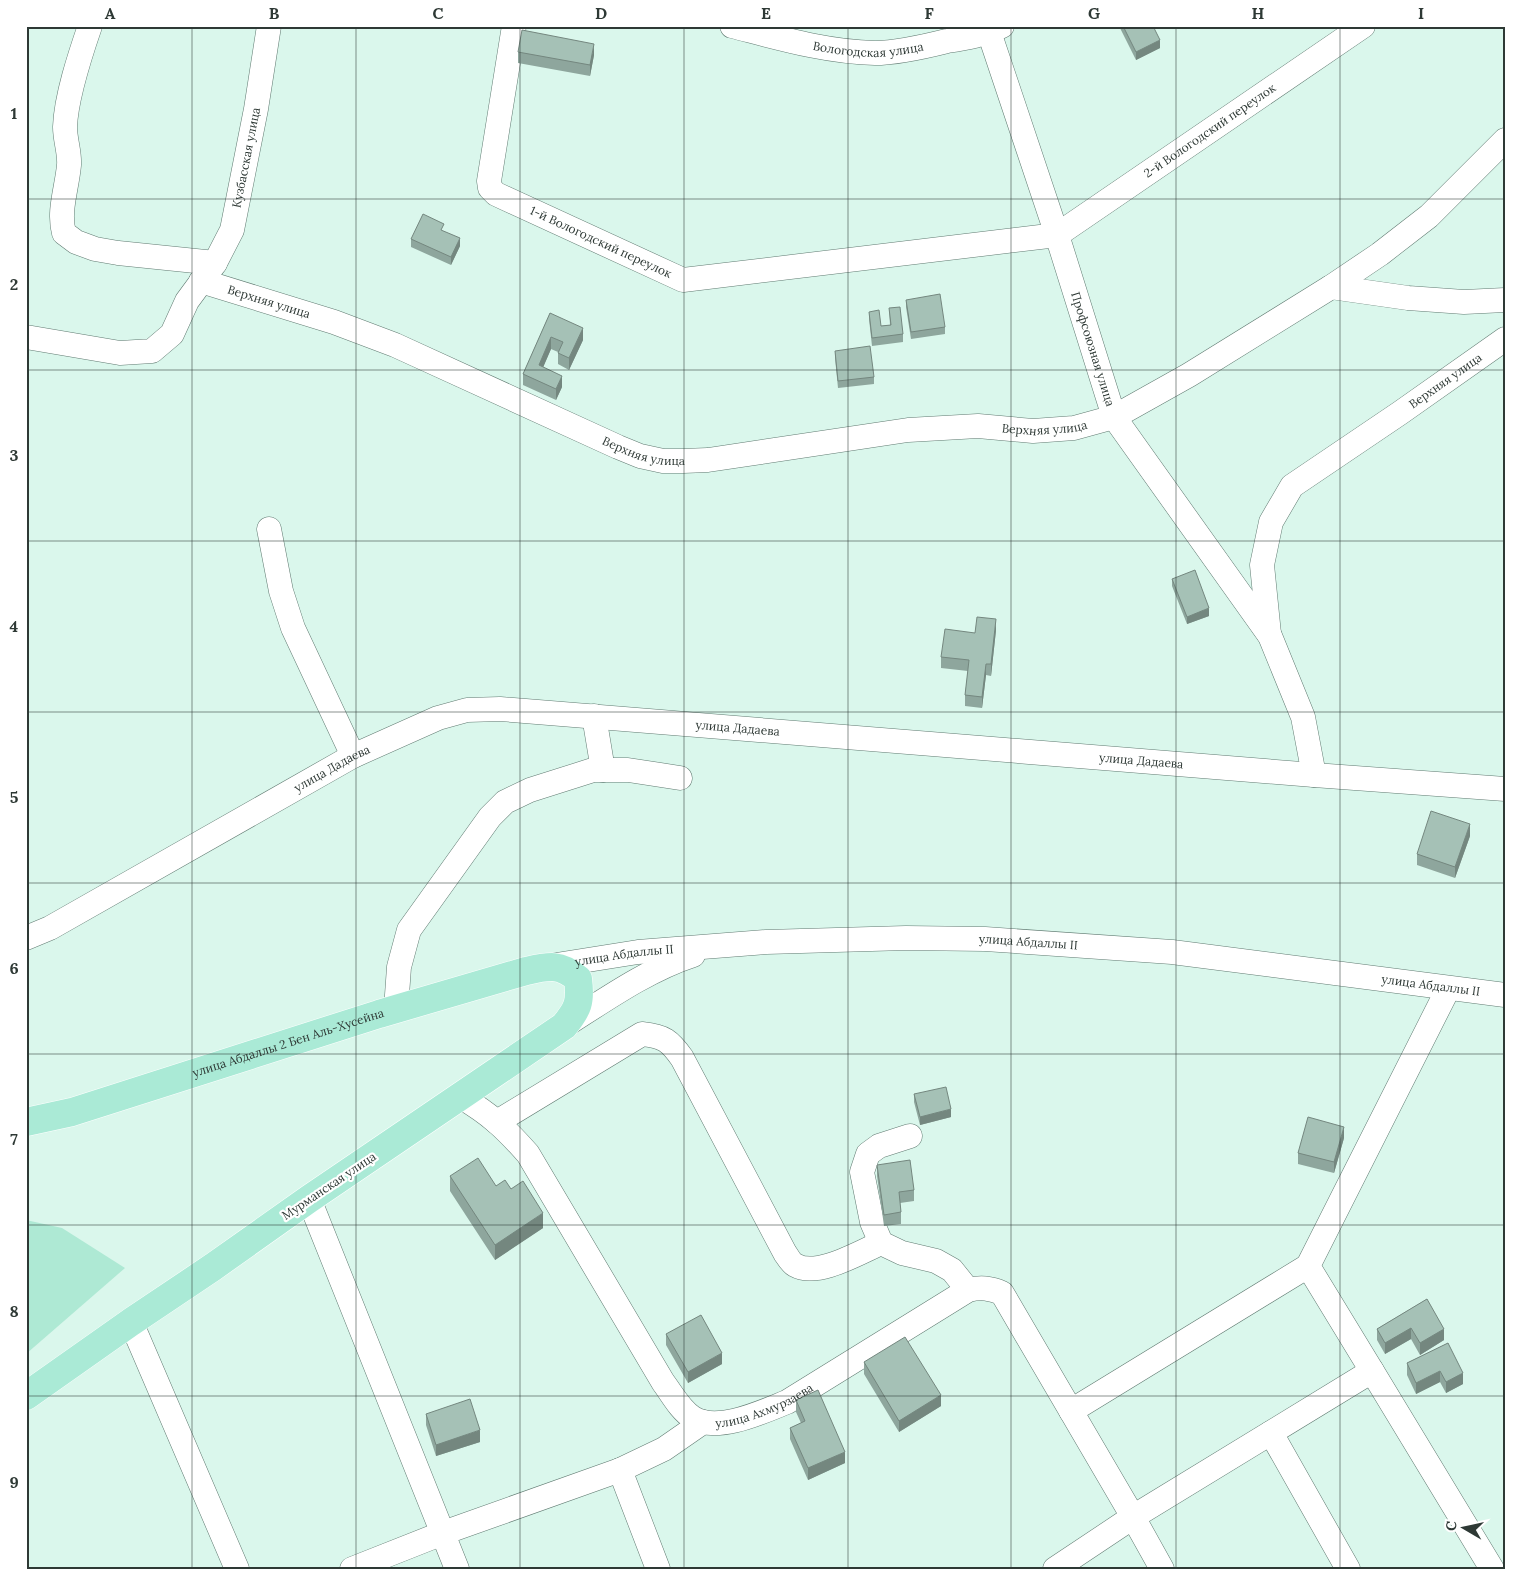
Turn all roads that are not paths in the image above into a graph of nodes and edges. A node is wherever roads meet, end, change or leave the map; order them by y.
1 (90, 26) edge
2 (270, 26) edge
3 (514, 26) edge
4 (732, 26) edge
5 (1363, 26) edge
6 (993, 28) edge
7 (1505, 140) edge
8 (1056, 235) junction
9 (208, 272) junction
10 (1331, 287) junction
11 (1505, 300) edge
12 (26, 337) edge
13 (1505, 339) edge
14 (1114, 417) junction
15 (269, 529) dead end
16 (1270, 636) junction
17 (594, 716) junction
18 (353, 756) junction
19 (603, 770) junction
20 (1314, 775) junction
21 (680, 778) dead end
22 (1505, 788) edge
23 (26, 938) edge
24 (724, 945) junction
25 (550, 966) junction
26 (1448, 989) junction
27 (1505, 996) edge
28 (396, 1009) junction
29 (564, 1026) junction
30 (461, 1097) junction
31 (26, 1122) edge
32 (497, 1122) junction
33 (910, 1136) dead end
34 (309, 1199) junction
35 (881, 1243) junction
36 (1308, 1266) junction
37 (968, 1290) junction
38 (131, 1322) junction
39 (1372, 1371) junction
40 (26, 1396) edge
41 (1071, 1411) junction
42 (703, 1422) junction
43 (1271, 1433) junction
44 (620, 1470) junction
45 (1133, 1517) junction
46 (443, 1533) junction
47 (237, 1569) edge
48 (352, 1569) edge
49 (457, 1569) edge
50 (658, 1569) edge
51 (1055, 1569) edge
52 (1162, 1569) edge
53 (1348, 1569) edge
54 (1492, 1569) edge

1 - 9 street, Верхняя улица
2 - 9 street, Кузбасская улица
3 - 8 street, 1-й Вологодский переулок
4 - 6 street, Вологодская улица
5 - 8 street, 2-й Вологодский переулок
6 - 8 street, Профсоюзная улица
7 - 10 street, Верхняя улица
8 - 14 street, Профсоюзная улица
9 - 12 street, Кузбасская улица
9 - 14 street, Верхняя улица
10 - 11 street
10 - 14 street, Верхняя улица
13 - 16 street, Верхняя улица
14 - 16 street, Профсоюзная улица
15 - 18 street
16 - 20 street
17 - 18 street, улица Дадаева
17 - 19 street
17 - 20 street, улица Дадаева
18 - 23 street, улица Дадаева
19 - 21 street
19 - 28 street
20 - 22 street, улица Дадаева
24 - 25 street, улица Абдаллы II
24 - 26 street, улица Абдаллы II
24 - 29 street
25 - 28 main road, улица Абдаллы 2 Бен Аль-Хусейна
25 - 29 main road, Мурманская улица
26 - 27 street, улица Абдаллы II
26 - 36 street
28 - 31 main road, улица Абдаллы 2 Бен Аль-Хусейна
29 - 30 main road, Мурманская улица
30 - 32 street, улица Ахмурзаева
30 - 34 main road, Мурманская улица
32 - 35 street
32 - 42 street, улица Ахмурзаева
33 - 35 street
34 - 38 main road, Мурманская улица
34 - 46 street
35 - 37 street
36 - 39 street
36 - 41 street
37 - 41 street
37 - 42 street, улица Ахмурзаева
38 - 40 main road, Мурманская улица
38 - 47 street
39 - 43 street
39 - 54 street
41 - 45 street
42 - 44 street
43 - 45 street
43 - 53 street
44 - 46 street
44 - 50 street
45 - 51 street
45 - 52 street
46 - 48 street
46 - 49 street

